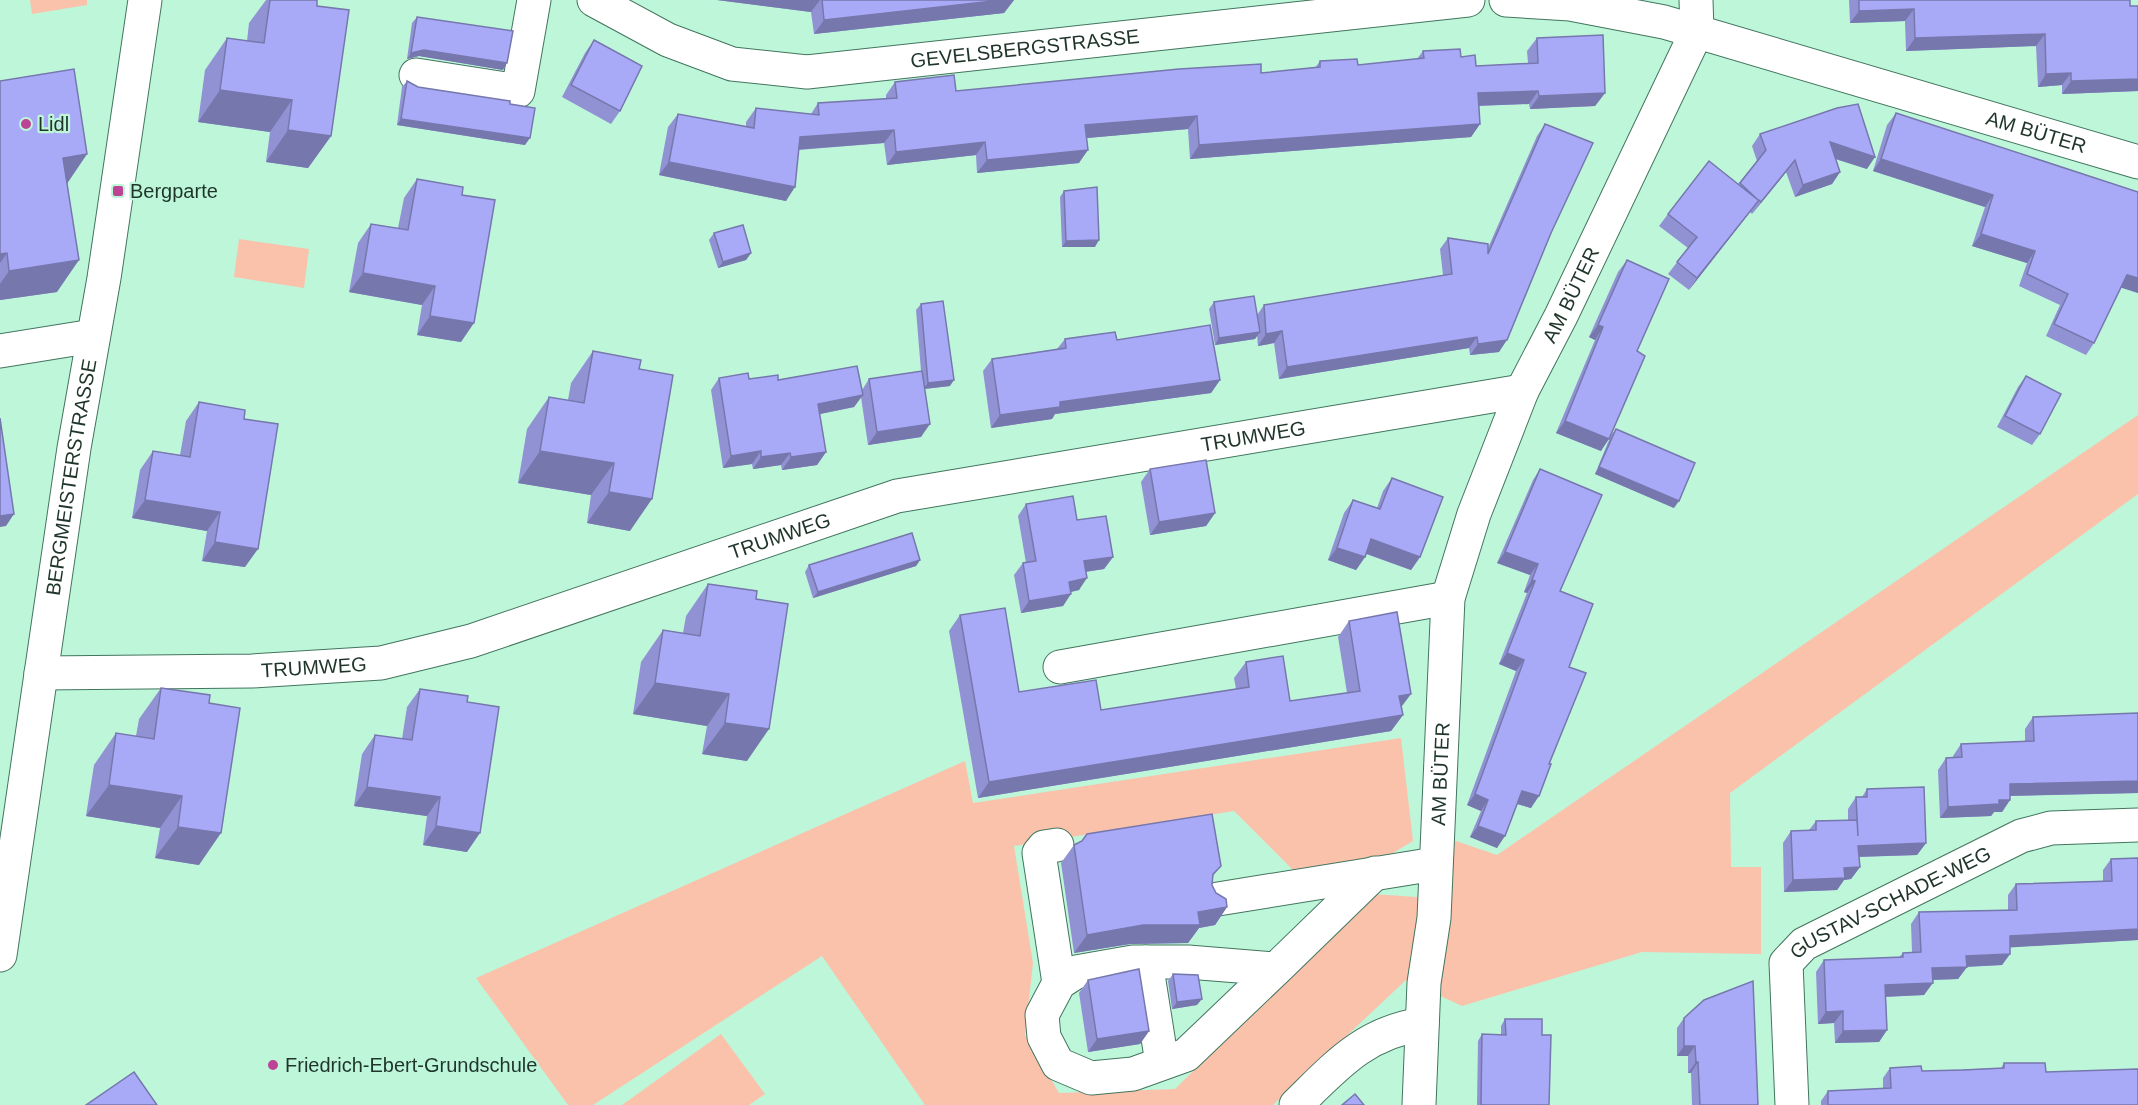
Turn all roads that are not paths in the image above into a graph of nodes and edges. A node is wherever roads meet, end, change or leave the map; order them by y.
1 (145, 0) edge
2 (534, 0) edge
3 (594, 0) edge
4 (1468, 0) edge
5 (1506, 0) edge
6 (1696, 15) edge
7 (416, 75) dead end
8 (2138, 162) edge
9 (93, 336) junction
10 (0, 351) edge
11 (1522, 391) junction
12 (1448, 598) junction
13 (1060, 667) dead end
14 (41, 673) junction
15 (2138, 825) edge
16 (1057, 845) dead end
17 (1435, 864) junction
18 (1375, 873) junction
19 (1218, 899) edge
20 (0, 955) edge
21 (1146, 962) junction
22 (1275, 969) junction
23 (1059, 983) junction
24 (1422, 1024) junction
25 (1162, 1063) junction
26 (1296, 1105) edge
27 (1419, 1105) edge
28 (1792, 1105) edge

1 - 9 street, BERGMEISTERSTRASSE
2 - 7 street
3 - 4 street, GEVELSBERGSTRASSE
5 - 6 street
6 - 8 street, AM BÜTER
6 - 11 street, AM BÜTER
9 - 10 street
9 - 14 street, BERGMEISTERSTRASSE
11 - 12 street, AM BÜTER
11 - 14 street, TRUMWEG
12 - 13 street
12 - 17 street, AM BÜTER
14 - 20 street, BERGMEISTERSTRASSE
15 - 28 street, GUSTAV-SCHADE-WEG
16 - 23 street
17 - 18 street
17 - 24 street, AM BÜTER
18 - 19 street
18 - 22 street
21 - 22 street
21 - 23 street
21 - 25 street
22 - 25 street
23 - 25 street
24 - 26 street
24 - 27 street, AM BÜTER

